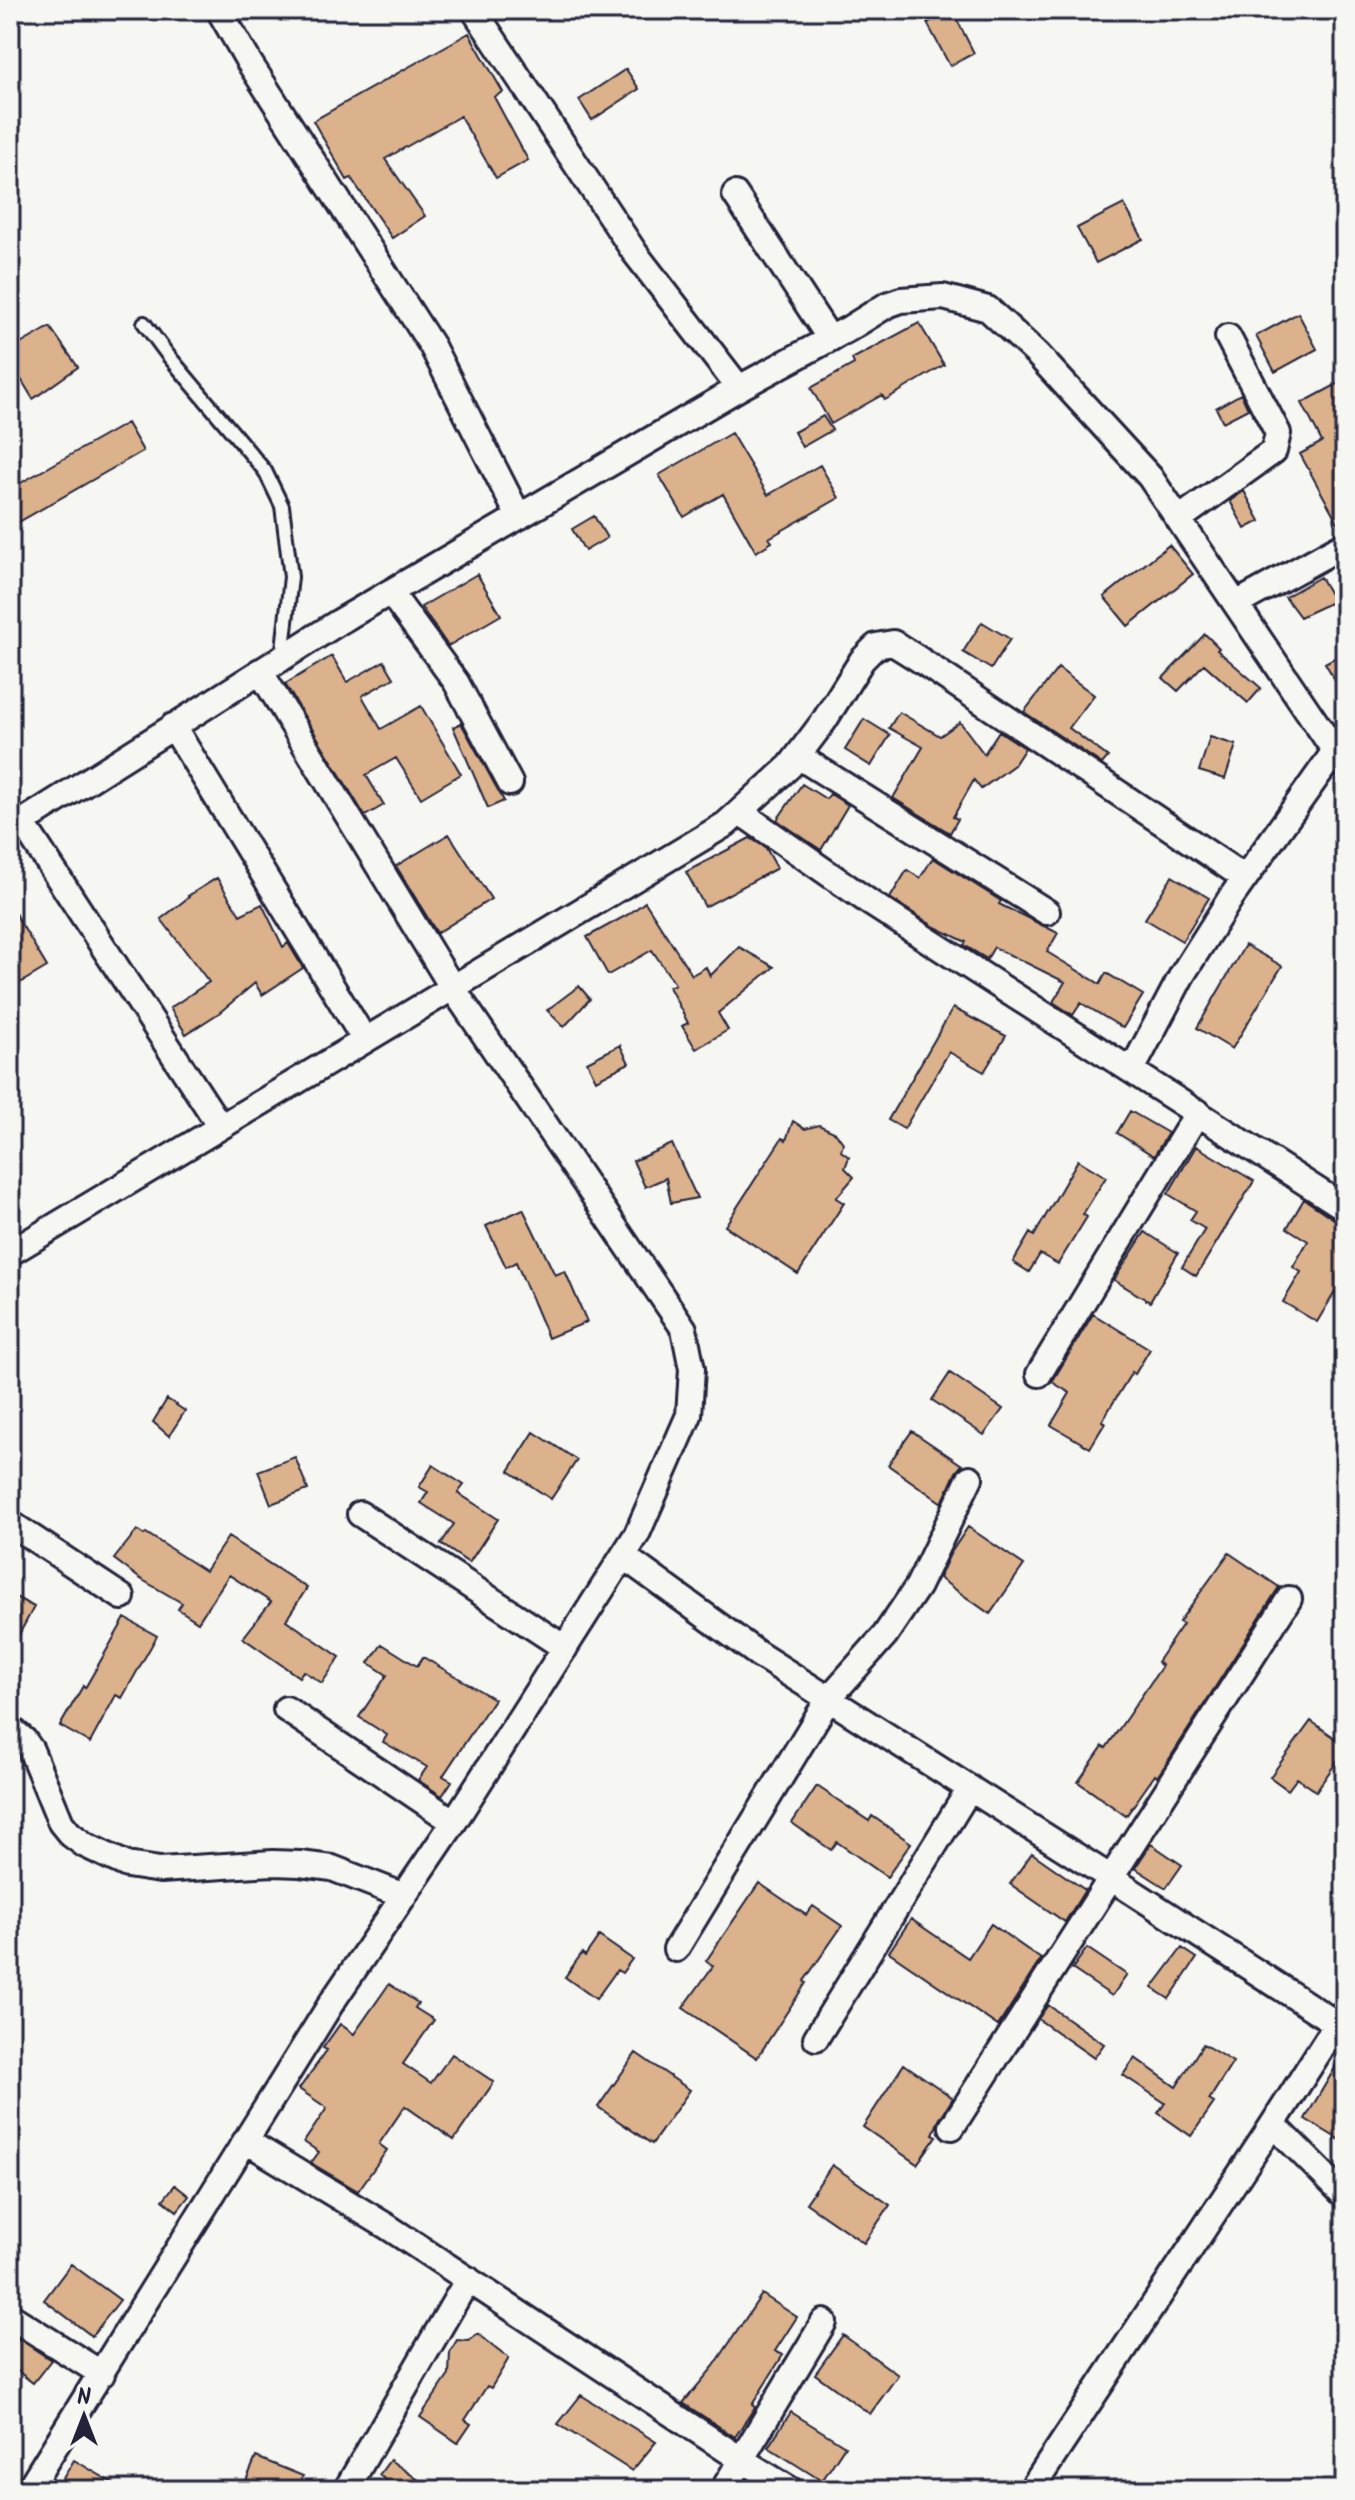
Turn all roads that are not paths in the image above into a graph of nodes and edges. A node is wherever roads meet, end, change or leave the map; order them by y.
1 (219, 10) edge
2 (474, 10) edge
3 (735, 194) dead end
4 (144, 323) dead end
5 (1228, 337) dead end
6 (830, 339) junction
7 (739, 388) junction
8 (519, 517) junction
9 (1179, 519) junction
10 (1345, 544) edge
11 (390, 592) junction
12 (1236, 604) junction
13 (282, 658) junction
14 (260, 671) junction
15 (173, 726) junction
16 (798, 756) junction
17 (1340, 758) edge
18 (510, 783) dead end
19 (740, 812) junction
20 (16, 826) edge
21 (1245, 878) junction
22 (1047, 912) dead end
23 (452, 987) junction
24 (364, 1039) junction
25 (1132, 1070) junction
26 (1198, 1112) junction
27 (220, 1126) junction
28 (1345, 1208) edge
29 (10, 1253) edge
30 (1039, 1374) dead end
31 (970, 1478) dead end
32 (360, 1514) dead end
33 (10, 1523) edge
34 (623, 1556) junction
35 (122, 1597) dead end
36 (1289, 1599) dead end
37 (565, 1648) junction
38 (829, 1698) junction
39 (286, 1709) dead end
40 (10, 1728) edge
41 (970, 1788) junction
42 (454, 1822) junction
43 (1111, 1878) junction
44 (404, 1896) junction
45 (676, 1949) dead end
46 (1341, 2018) edge
47 (816, 2038) dead end
48 (1273, 2124) junction
49 (952, 2127) dead end
50 (246, 2141) junction
51 (1345, 2196) edge
52 (468, 2279) junction
53 (10, 2316) edge
54 (824, 2322) dead end
55 (102, 2374) junction
56 (742, 2460) junction
57 (28, 2490) edge
58 (346, 2490) edge
59 (723, 2490) edge
60 (791, 2490) edge
61 (1031, 2490) edge

1 - 8 street
2 - 7 street
3 - 6 street
4 - 13 lane
5 - 9 street
6 - 7 street
6 - 9 street
7 - 8 street
8 - 11 street
9 - 12 street
10 - 12 street
11 - 13 street
11 - 18 street
12 - 17 street
13 - 14 street
14 - 15 street
14 - 23 street
15 - 20 street
15 - 24 street
16 - 19 street
16 - 21 street
16 - 22 street
17 - 21 street
19 - 23 street
19 - 25 street
20 - 27 street
21 - 25 street
23 - 24 street
23 - 34 street
24 - 27 street
25 - 26 street
26 - 28 street
26 - 30 street
27 - 29 street
31 - 38 street
32 - 37 street
33 - 35 street
34 - 37 street
34 - 38 street
36 - 43 street
37 - 42 street
38 - 41 street
38 - 45 street
39 - 42 street
40 - 44 street
41 - 43 street
41 - 47 street
42 - 44 street
43 - 46 street
43 - 49 street
44 - 50 street
46 - 48 street
48 - 51 street
48 - 61 street
50 - 52 street
50 - 55 street
52 - 56 street
52 - 58 street
53 - 55 street
54 - 56 street
55 - 57 street
56 - 59 street
56 - 60 street

